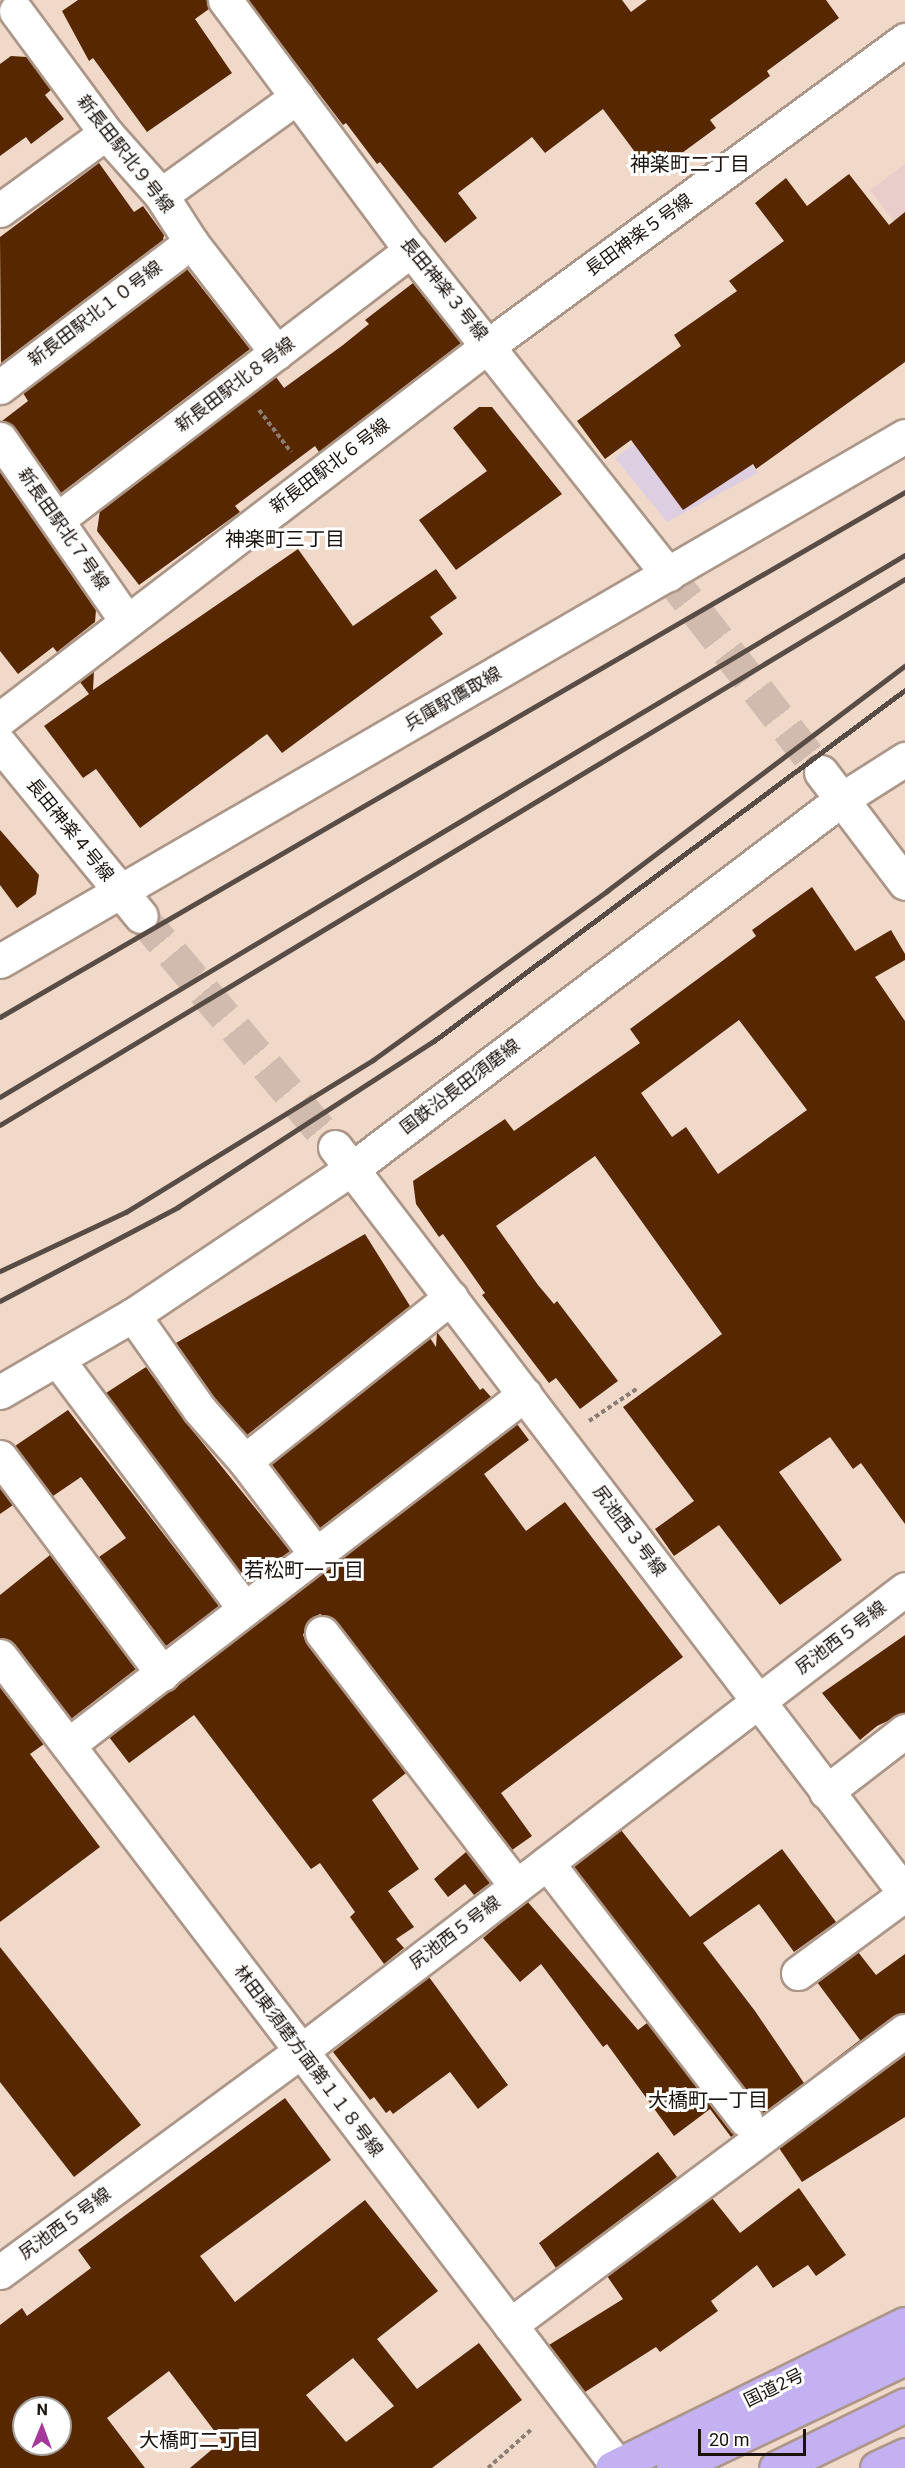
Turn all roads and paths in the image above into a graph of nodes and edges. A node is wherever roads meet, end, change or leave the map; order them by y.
1 (225, 0) edge
2 (16, 12) edge
3 (905, 40) edge
4 (297, 97) junction
5 (106, 133) junction
6 (161, 195) junction
7 (0, 210) edge
8 (191, 242) junction
9 (411, 250) junction
10 (489, 345) junction
11 (277, 354) junction
12 (239, 383) junction
13 (0, 387) edge
14 (905, 436) edge
15 (0, 438) edge
16 (312, 480) junction
17 (58, 519) junction
18 (668, 574) junction
19 (126, 620) junction
20 (0, 719) edge
21 (0, 744) edge
22 (905, 759) edge
23 (821, 772) tunnel mouth
24 (842, 799) junction
25 (905, 883) edge
26 (131, 904) junction
27 (0, 961) edge
28 (344, 1157) junction
29 (451, 1297) junction
30 (133, 1315) junction
31 (57, 1359) junction
32 (638, 1388) dead end
33 (0, 1392) edge
34 (525, 1394) junction
35 (585, 1424) dead end
36 (0, 1457) edge
37 (245, 1461) junction
38 (315, 1553) junction
39 (905, 1589) edge
40 (243, 1607) junction
41 (322, 1633) dead end
42 (0, 1656) edge
43 (163, 1674) junction
44 (758, 1701) junction
45 (905, 1731) edge
46 (68, 1745) junction
47 (826, 1792) junction
48 (547, 1863) junction
49 (516, 1886) junction
50 (905, 1894) edge
51 (798, 1973) dead end
52 (905, 2031) edge
53 (301, 2051) junction
54 (745, 2119) dead end
55 (0, 2272) edge
56 (905, 2324) edge
57 (510, 2325) junction
58 (905, 2358) edge
59 (905, 2405) edge
60 (532, 2429) dead end
61 (905, 2455) edge
62 (614, 2466) edge
63 (488, 2468) edge
64 (673, 2468) edge
65 (776, 2468) edge
66 (877, 2468) edge

1 - 4 street, 長田神楽３号線
2 - 5 street, 新長田駅北９号線
3 - 10 street, 長田神楽５号線
4 - 6 street
4 - 9 street, 長田神楽３号線
5 - 6 street, 新長田駅北９号線
5 - 7 street
6 - 8 street, 新長田駅北９号線
8 - 11 street, 新長田駅北９号線
8 - 13 street, 新長田駅北１０号線
9 - 10 street, 長田神楽３号線
9 - 11 street, 新長田駅北８号線
10 - 16 street, 新長田駅北６号線
10 - 18 street, 長田神楽３号線
11 - 12 street, 新長田駅北８号線
12 - 16 path
12 - 17 street, 新長田駅北８号線
14 - 18 street, 兵庫駅鷹取線
15 - 17 street, 新長田駅北７号線
16 - 19 street, 新長田駅北６号線
17 - 19 street, 新長田駅北７号線
18 - 26 street, 兵庫駅鷹取線
19 - 20 street, 新長田駅北６号線
21 - 26 street, 長田神楽４号線
22 - 24 street, 国鉄沿長田須磨線
23 - 24 street
24 - 25 street
24 - 28 street, 国鉄沿長田須磨線
26 - 27 street, 兵庫駅鷹取線
28 - 29 street, 尻池西３号線
28 - 30 street, 国鉄沿長田須磨線
29 - 34 street, 尻池西３号線
29 - 37 street
30 - 31 street, 国鉄沿長田須磨線
30 - 37 street
31 - 33 street, 国鉄沿長田須磨線
31 - 40 street
32 - 35 path
34 - 38 street
34 - 44 street, 尻池西３号線
36 - 43 street
37 - 38 street
38 - 40 street
39 - 44 street, 尻池西５号線
40 - 43 street
41 - 49 street
42 - 46 street, 林田東須磨方面第１１８号線
43 - 46 street
44 - 47 street, 尻池西３号線
44 - 48 street, 尻池西５号線
45 - 47 street
46 - 53 street, 林田東須磨方面第１１８号線
47 - 50 street, 尻池西３号線
48 - 49 street, 尻池西５号線
48 - 54 street
49 - 53 street, 尻池西５号線
50 - 51 street
52 - 57 street
53 - 55 street, 尻池西５号線
53 - 57 street, 林田東須磨方面第１１８号線
56 - 62 highway, 国道2号
57 - 62 street, 林田東須磨方面第１１８号線
58 - 64 highway
59 - 65 highway
60 - 63 path
61 - 66 highway

